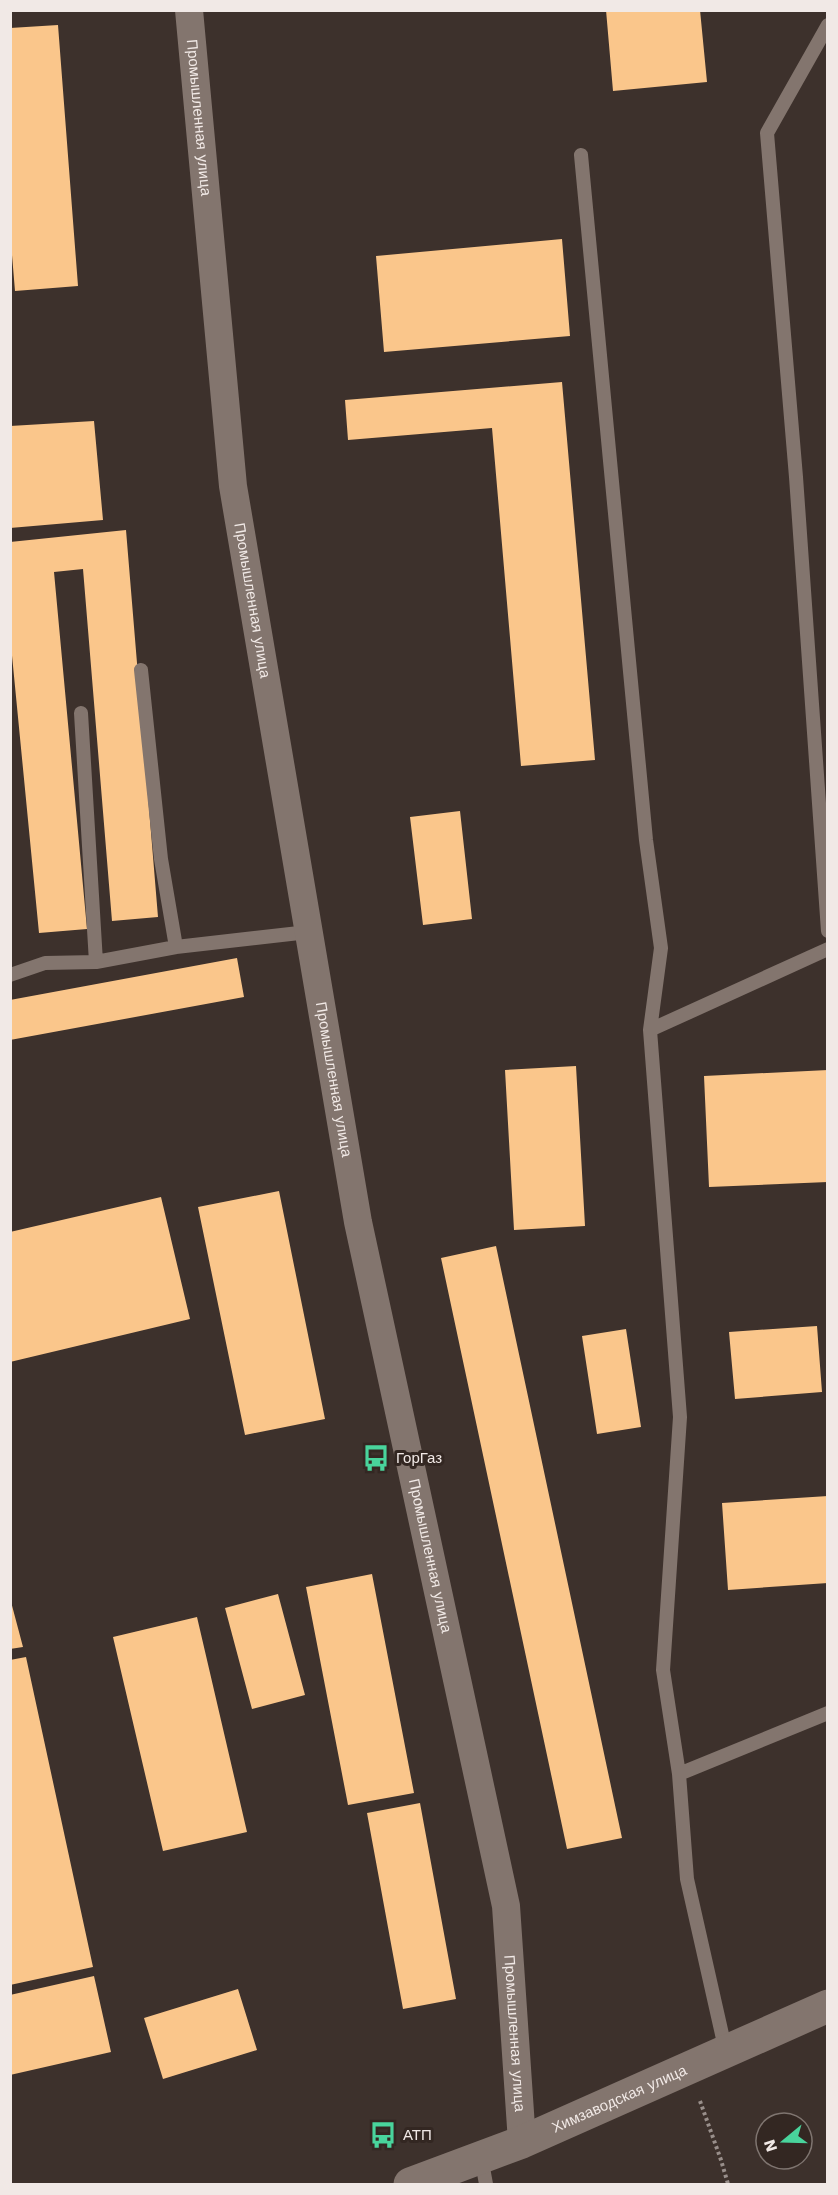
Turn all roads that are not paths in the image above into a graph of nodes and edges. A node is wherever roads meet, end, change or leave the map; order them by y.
1 (189, 10) edge
2 (828, 25) edge
3 (581, 155) dead end
4 (141, 670) dead end
5 (81, 713) dead end
6 (828, 931) edge
7 (308, 932) junction
8 (176, 947) junction
9 (828, 949) edge
10 (96, 962) junction
11 (10, 975) edge
12 (650, 1030) junction
13 (828, 1713) edge
14 (679, 1774) junction
15 (828, 2006) edge
16 (726, 2052) junction
17 (522, 2142) junction
18 (483, 2171) edge
19 (410, 2184) edge

1 - 7 street, Промышленная улица
2 - 6 lane
3 - 12 lane
4 - 8 lane
5 - 10 lane
7 - 8 lane
7 - 17 street, Промышленная улица
8 - 10 lane
9 - 12 lane
10 - 11 lane
12 - 14 lane
13 - 14 lane
14 - 16 lane
15 - 16 street, Химзаводская улица
16 - 17 street, Химзаводская улица
17 - 18 street, Химзаводская улица
18 - 19 street, Химзаводская улица

